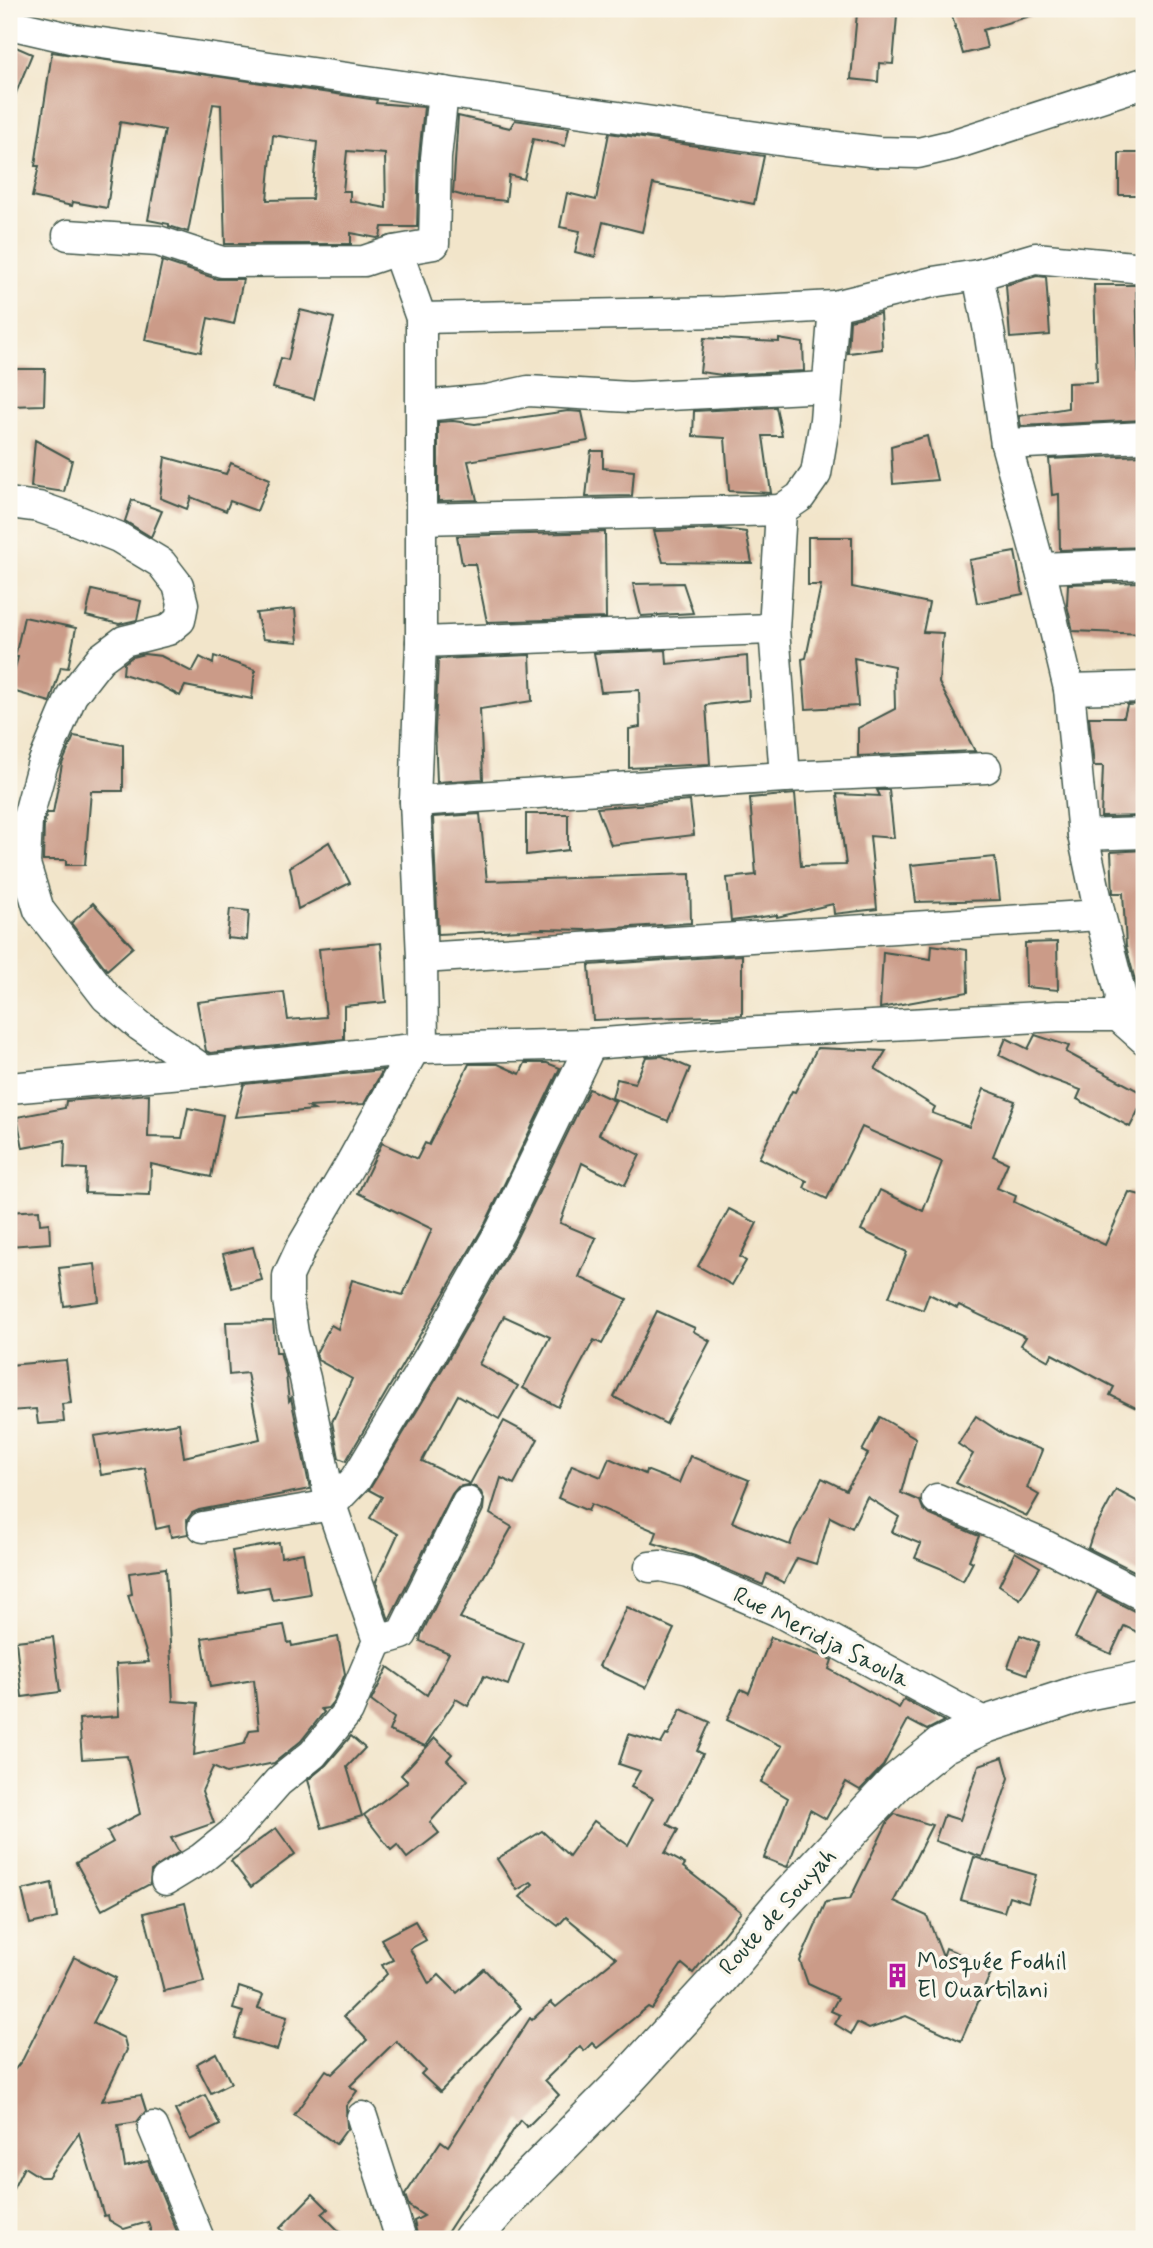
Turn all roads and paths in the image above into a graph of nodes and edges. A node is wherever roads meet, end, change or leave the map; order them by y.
1 (16, 20) edge
2 (1144, 83) edge
3 (443, 92) junction
4 (68, 235) dead end
5 (394, 251) junction
6 (1144, 268) edge
7 (978, 275) junction
8 (834, 306) junction
9 (421, 318) junction
10 (827, 387) junction
11 (422, 405) junction
12 (1144, 437) edge
13 (1006, 444) junction
14 (9, 503) edge
15 (781, 510) junction
16 (422, 519) junction
17 (1144, 564) edge
18 (1040, 568) junction
19 (774, 629) junction
20 (421, 642) junction
21 (1144, 687) edge
22 (1069, 689) junction
23 (986, 768) dead end
24 (785, 777) junction
25 (415, 801) junction
26 (1144, 833) edge
27 (1083, 835) junction
28 (1100, 915) junction
29 (422, 958) junction
30 (1128, 1003) edge
31 (1144, 1039) edge
32 (591, 1044) junction
33 (418, 1050) junction
34 (205, 1071) junction
35 (9, 1088) edge
36 (937, 1499) dead end
37 (467, 1502) dead end
38 (331, 1505) junction
39 (203, 1527) dead end
40 (650, 1567) dead end
41 (1144, 1596) edge
42 (378, 1641) junction
43 (1144, 1680) edge
44 (987, 1724) junction
45 (166, 1880) dead end
46 (362, 2117) dead end
47 (153, 2127) dead end
48 (199, 2239) edge
49 (401, 2239) edge
50 (472, 2239) edge

1 - 3 street
2 - 3 street
3 - 5 street
4 - 5 street
5 - 9 street
6 - 7 street
7 - 8 street
7 - 13 street
8 - 9 street
8 - 10 street
9 - 11 street
10 - 11 street
10 - 15 street
11 - 16 street
12 - 13 street
13 - 18 street
14 - 34 street
15 - 16 street
15 - 19 street
16 - 20 street
17 - 18 street
18 - 22 street
19 - 20 street
19 - 24 street
20 - 25 street
21 - 22 street
22 - 27 street
23 - 24 street
24 - 25 street
25 - 29 street
26 - 27 street
27 - 28 street
28 - 29 street
28 - 30 street
29 - 33 street
30 - 31 street
30 - 32 street
32 - 33 street
32 - 38 street
33 - 34 street
33 - 38 street
34 - 35 street
36 - 41 street
37 - 42 street
38 - 39 street
38 - 42 street
40 - 44 street, Rue Meridja Saoula
42 - 45 street
43 - 44 main road, Route de Souyah
44 - 50 main road, Route de Souyah
46 - 49 street
47 - 48 street

